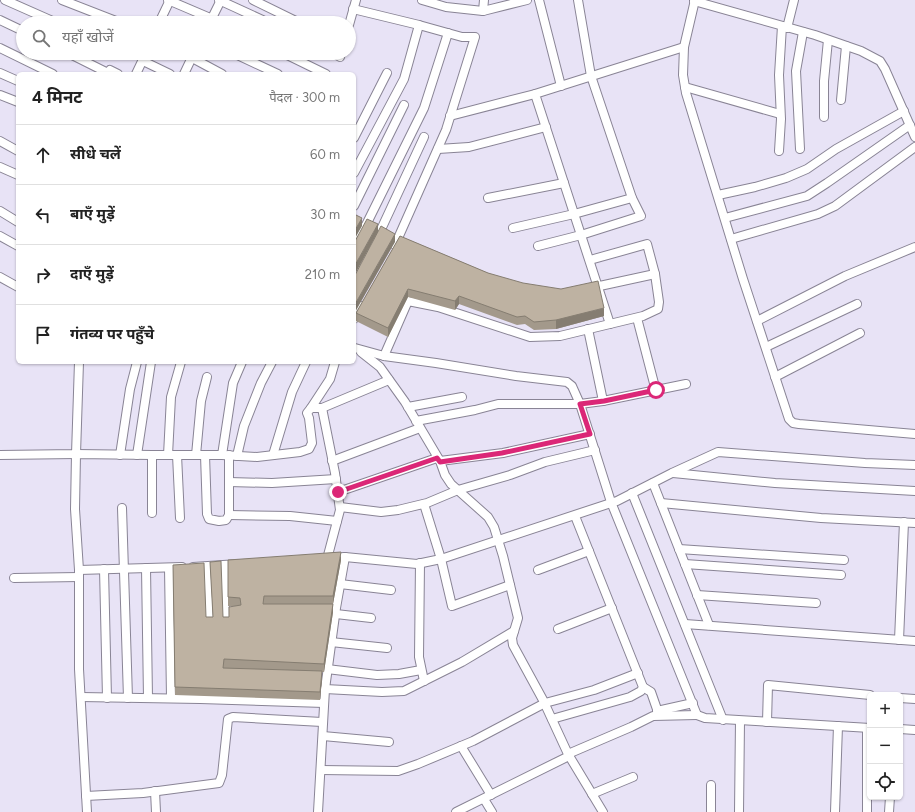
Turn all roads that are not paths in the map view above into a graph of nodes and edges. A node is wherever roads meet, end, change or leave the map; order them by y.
1 (5, 0) edge
2 (62, 0) edge
3 (169, 0) edge
4 (220, 0) edge
5 (253, 0) edge
6 (356, 0) edge
7 (422, 0) edge
8 (484, 0) edge
9 (527, 0) edge
10 (539, 0) edge
11 (578, 0) edge
12 (694, 0) edge
13 (794, 0) edge
14 (353, 9) junction
15 (483, 11) junction
16 (41, 16) edge
17 (103, 16) edge
18 (163, 16) edge
19 (201, 16) edge
20 (213, 16) edge
21 (254, 16) edge
22 (286, 16) edge
23 (351, 16) edge
24 (0, 20) edge
25 (420, 25) junction
26 (785, 27) junction
27 (16, 28) edge
28 (803, 32) junction
29 (448, 33) junction
30 (828, 40) junction
31 (846, 46) junction
32 (684, 47) junction
33 (0, 48) edge
34 (16, 56) edge
35 (24, 60) edge
36 (82, 60) edge
37 (143, 60) edge
38 (149, 60) edge
39 (191, 60) edge
40 (198, 60) edge
41 (248, 60) edge
42 (297, 60) edge
43 (49, 72) edge
44 (106, 72) edge
45 (137, 72) edge
46 (167, 72) edge
47 (185, 72) edge
48 (212, 72) edge
49 (274, 72) edge
50 (322, 72) edge
51 (0, 73) edge
52 (387, 73) dead end
53 (591, 76) junction
54 (16, 80) edge
55 (561, 86) junction
56 (685, 87) junction
57 (535, 94) junction
58 (0, 95) edge
59 (840, 100) dead end
60 (16, 101) edge
61 (404, 105) dead end
62 (904, 112) junction
63 (780, 114) junction
64 (450, 116) junction
65 (824, 117) dead end
66 (910, 125) junction
67 (546, 127) junction
68 (356, 134) edge
69 (915, 136) edge
70 (424, 137) dead end
71 (0, 141) edge
72 (915, 147) edge
73 (438, 149) junction
74 (800, 149) dead end
75 (16, 150) edge
76 (779, 151) dead end
77 (0, 167) edge
78 (356, 169) edge
79 (16, 175) edge
80 (564, 183) junction
81 (718, 195) junction
82 (488, 198) dead end
83 (632, 198) junction
84 (356, 202) edge
85 (0, 211) edge
86 (574, 214) junction
87 (725, 218) junction
88 (16, 221) edge
89 (363, 223) junction
90 (513, 228) dead end
91 (581, 235) junction
92 (0, 236) edge
93 (392, 238) junction
94 (731, 239) junction
95 (356, 241) edge
96 (16, 245) edge
97 (373, 246) edge
98 (538, 246) dead end
99 (915, 247) edge
100 (391, 254) edge
101 (590, 260) junction
102 (655, 274) junction
103 (0, 277) edge
104 (599, 285) junction
105 (16, 286) edge
106 (587, 290) edge
107 (365, 300) edge
108 (857, 304) dead end
109 (356, 316) edge
110 (637, 318) junction
111 (757, 322) junction
112 (610, 324) junction
113 (588, 329) junction
114 (860, 333) dead end
115 (356, 347) edge
116 (766, 347) junction
117 (356, 348) edge
118 (384, 356) junction
119 (79, 364) edge
120 (136, 364) edge
121 (151, 364) edge
122 (180, 364) edge
123 (241, 364) edge
124 (271, 364) edge
125 (305, 364) edge
126 (334, 364) edge
127 (207, 377) dead end
128 (775, 377) junction
129 (389, 380) junction
130 (686, 384) dead end
131 (656, 390) junction
132 (462, 397) dead end
133 (604, 401) junction
134 (580, 404) junction
135 (408, 407) junction
136 (312, 408) junction
137 (322, 408) junction
138 (418, 425) junction
139 (590, 434) junction
140 (915, 434) edge
141 (595, 450) junction
142 (76, 454) junction
143 (0, 455) edge
144 (120, 455) junction
145 (137, 455) junction
146 (152, 455) junction
147 (172, 455) junction
148 (196, 455) junction
149 (205, 455) junction
150 (230, 455) junction
151 (273, 455) junction
152 (438, 460) junction
153 (332, 461) junction
154 (915, 465) edge
155 (672, 473) junction
156 (336, 479) junction
157 (229, 482) junction
158 (653, 482) junction
159 (458, 490) junction
160 (915, 490) edge
161 (338, 492) junction
162 (632, 493) junction
163 (611, 502) junction
164 (661, 503) junction
165 (424, 504) junction
166 (340, 507) junction
167 (122, 508) dead end
168 (152, 512) dead end
169 (228, 515) junction
170 (575, 516) junction
171 (180, 518) dead end
172 (337, 521) junction
173 (904, 522) junction
174 (915, 523) edge
175 (498, 540) junction
176 (679, 548) junction
177 (589, 551) junction
178 (346, 557) junction
179 (441, 559) junction
180 (844, 560) dead end
181 (420, 563) junction
182 (243, 564) edge
183 (685, 564) junction
184 (224, 565) junction
185 (207, 567) junction
186 (146, 568) junction
187 (169, 568) junction
188 (104, 569) junction
189 (124, 569) junction
190 (538, 570) dead end
191 (79, 573) junction
192 (841, 575) dead end
193 (14, 578) dead end
194 (340, 584) junction
195 (510, 585) junction
196 (391, 590) dead end
197 (697, 595) junction
198 (816, 603) dead end
199 (612, 608) junction
200 (333, 610) junction
201 (371, 618) dead end
202 (225, 619) edge
203 (209, 621) edge
204 (685, 624) junction
205 (709, 625) junction
206 (558, 629) dead end
207 (514, 631) junction
208 (899, 640) junction
209 (915, 641) edge
210 (331, 642) junction
211 (387, 648) dead end
212 (421, 670) junction
213 (324, 673) junction
214 (638, 673) junction
215 (424, 682) junction
216 (644, 687) junction
217 (324, 690) junction
218 (867, 695) edge
219 (81, 697) junction
220 (107, 698) junction
221 (128, 698) junction
222 (148, 698) junction
223 (171, 698) junction
224 (903, 698) edge
225 (915, 699) edge
226 (324, 703) junction
227 (545, 703) junction
228 (693, 703) junction
229 (658, 714) junction
230 (697, 716) junction
231 (552, 719) junction
232 (723, 720) junction
233 (740, 721) junction
234 (322, 722) junction
235 (767, 722) junction
236 (838, 726) junction
237 (867, 728) edge
238 (903, 730) edge
239 (915, 730) edge
240 (323, 736) junction
241 (389, 742) dead end
242 (461, 746) junction
243 (569, 755) junction
244 (868, 764) edge
245 (321, 770) junction
246 (634, 777) dead end
247 (711, 785) dead end
248 (154, 791) junction
249 (592, 794) junction
250 (86, 796) junction
251 (487, 797) junction
252 (890, 800) edge
253 (87, 812) edge
254 (156, 812) edge
255 (318, 812) edge
256 (456, 812) edge
257 (492, 812) edge
258 (603, 812) edge
259 (711, 812) edge
260 (739, 812) edge
261 (835, 812) edge
262 (867, 812) edge
263 (889, 812) edge

1 - 16 street
2 - 17 street
3 - 18 street
3 - 19 street
4 - 20 street
4 - 21 street
5 - 22 street
6 - 14 street
7 - 15 street
8 - 15 street
9 - 15 street
10 - 55 street
11 - 53 street
12 - 26 street
12 - 32 street
13 - 26 street
14 - 23 street
14 - 25 street
24 - 27 street
25 - 29 street
25 - 78 street
26 - 28 street
26 - 63 street
28 - 30 street
28 - 74 street
29 - 64 street
29 - 89 street
30 - 31 street
30 - 65 street
31 - 59 street
31 - 62 street
32 - 53 street
32 - 56 street
33 - 34 street
35 - 43 street
36 - 44 street
37 - 45 street
38 - 46 street
39 - 47 street
40 - 48 street
41 - 49 street
42 - 50 street
51 - 54 street
52 - 68 street
53 - 55 street
53 - 83 street
55 - 57 street
56 - 63 street
56 - 81 street
57 - 64 street
57 - 67 street
58 - 60 street
61 - 84 street
62 - 66 street
62 - 81 street
63 - 76 street
64 - 73 street
66 - 69 street
66 - 87 street
67 - 73 street
67 - 80 street
70 - 93 street
71 - 75 street
72 - 94 street
73 - 93 street
77 - 79 street
80 - 82 street
80 - 86 street
81 - 87 street
83 - 86 street
83 - 91 street
85 - 88 street
86 - 90 street
86 - 91 street
87 - 94 street
89 - 93 street
89 - 95 street
91 - 98 street
91 - 101 street
92 - 96 street
93 - 97 street
93 - 100 street
94 - 111 street
99 - 111 street
101 - 102 street
101 - 104 street
102 - 104 street
102 - 110 street
103 - 105 street
104 - 106 street
104 - 112 street
107 - 109 street
108 - 116 street
110 - 112 street
110 - 131 street
111 - 116 street
112 - 113 street
113 - 118 street
113 - 133 street
114 - 128 street
115 - 118 street
116 - 128 street
117 - 129 street
118 - 134 street
119 - 142 street
120 - 144 street
121 - 145 street
122 - 147 street
123 - 150 street
124 - 150 street
125 - 151 street
126 - 136 street
127 - 148 street
128 - 140 street
129 - 135 street
129 - 137 street
130 - 131 street
131 - 133 street
132 - 135 street
133 - 134 street
134 - 138 street
134 - 139 street
135 - 138 street
136 - 137 street
136 - 151 street
137 - 153 street
138 - 152 street
138 - 153 street
139 - 141 street
139 - 152 street
141 - 159 street
141 - 163 street
142 - 143 street
142 - 144 street
142 - 191 street
144 - 145 street
145 - 146 street
146 - 147 street
146 - 168 street
147 - 148 street
147 - 171 street
148 - 149 street
149 - 150 street
149 - 169 street
150 - 151 street
150 - 157 street
152 - 159 street
152 - 161 street
153 - 156 street
154 - 155 street
155 - 158 street
155 - 160 street
156 - 157 street
156 - 161 street
157 - 169 street
158 - 162 street
158 - 164 street
159 - 165 street
159 - 175 street
161 - 166 street
162 - 163 street
162 - 204 street
163 - 170 street
163 - 228 street
164 - 173 street
164 - 176 street
165 - 166 street
165 - 179 street
166 - 172 street
167 - 189 street
169 - 172 street
170 - 175 street
170 - 177 street
172 - 178 street
173 - 174 street
173 - 208 street
175 - 179 street
175 - 195 street
176 - 180 street
176 - 183 street
177 - 190 street
177 - 199 street
178 - 181 street
178 - 194 street
179 - 181 street
179 - 195 street
181 - 212 street
182 - 184 street
183 - 192 street
183 - 197 street
184 - 185 street
184 - 202 street
185 - 187 street
185 - 203 street
186 - 187 street
186 - 189 street
186 - 222 street
187 - 223 street
188 - 189 street
188 - 191 street
188 - 220 street
189 - 221 street
191 - 193 street
191 - 219 street
194 - 196 street
194 - 200 street
195 - 207 street
197 - 198 street
197 - 205 street
199 - 206 street
199 - 214 street
200 - 201 street
200 - 210 street
204 - 205 street
204 - 232 street
205 - 208 street
207 - 215 street
207 - 227 street
208 - 209 street
210 - 211 street
210 - 213 street
212 - 213 street
212 - 215 street
213 - 217 street
214 - 216 street
214 - 227 street
215 - 217 street
216 - 229 street
216 - 231 street
217 - 226 street
218 - 235 street
219 - 220 street
219 - 250 street
220 - 221 street
221 - 222 street
222 - 223 street
223 - 226 street
224 - 225 street
226 - 234 street
227 - 231 street
227 - 242 street
228 - 229 street
228 - 230 street
229 - 230 street
229 - 243 street
230 - 232 street
231 - 243 street
232 - 233 street
233 - 235 street
233 - 260 street
234 - 240 street
234 - 248 street
235 - 236 street
236 - 237 street
236 - 261 street
238 - 239 street
240 - 241 street
240 - 245 street
242 - 245 street
242 - 251 street
243 - 249 street
243 - 251 street
244 - 262 street
245 - 255 street
246 - 249 street
247 - 259 street
248 - 250 street
248 - 254 street
249 - 258 street
250 - 253 street
251 - 256 street
251 - 257 street
252 - 263 street

